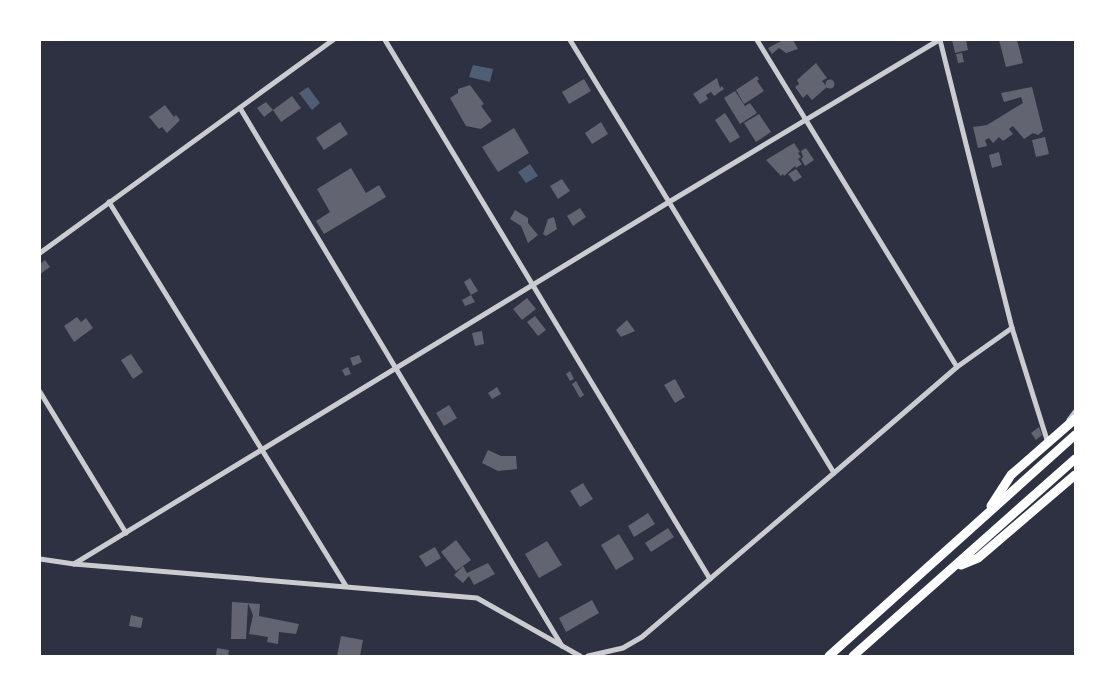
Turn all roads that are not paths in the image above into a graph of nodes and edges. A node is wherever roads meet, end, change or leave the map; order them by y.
1 (333, 40) edge
2 (385, 40) edge
3 (570, 40) edge
4 (757, 40) edge
5 (939, 40) edge
6 (240, 108) junction
7 (806, 120) junction
8 (110, 202) junction
9 (669, 202) junction
10 (40, 253) edge
11 (532, 286) junction
12 (1012, 328) junction
13 (957, 367) junction
14 (396, 368) junction
15 (40, 392) edge
16 (1075, 412) edge
17 (1075, 419) edge
18 (1064, 429) junction
19 (1075, 435) edge
20 (1048, 443) junction
21 (261, 450) junction
22 (1075, 459) edge
23 (834, 473) junction
24 (1075, 475) edge
25 (983, 518) junction
26 (126, 533) junction
27 (40, 559) edge
28 (74, 564) junction
29 (952, 570) junction
30 (710, 579) junction
31 (346, 586) junction
32 (562, 646) junction
33 (580, 656) edge
34 (588, 656) edge
35 (828, 656) edge
36 (853, 656) edge

1 - 6 street
2 - 11 street
3 - 9 street
4 - 7 street
5 - 7 street
5 - 12 street
6 - 8 street
6 - 14 street
7 - 9 street
7 - 13 street
8 - 10 street
8 - 21 street
9 - 11 street
9 - 23 street
11 - 14 street
11 - 30 street
12 - 13 street
12 - 20 street
13 - 23 street
14 - 21 street
14 - 32 street
15 - 26 street
16 - 18 street
17 - 18 highway
18 - 20 highway
19 - 25 highway
20 - 25 highway
21 - 26 street
21 - 31 street
22 - 29 highway
23 - 30 street
24 - 29 highway
25 - 35 highway
26 - 28 street
27 - 28 street
28 - 31 street
29 - 36 highway
30 - 34 street
31 - 32 street
32 - 33 street

